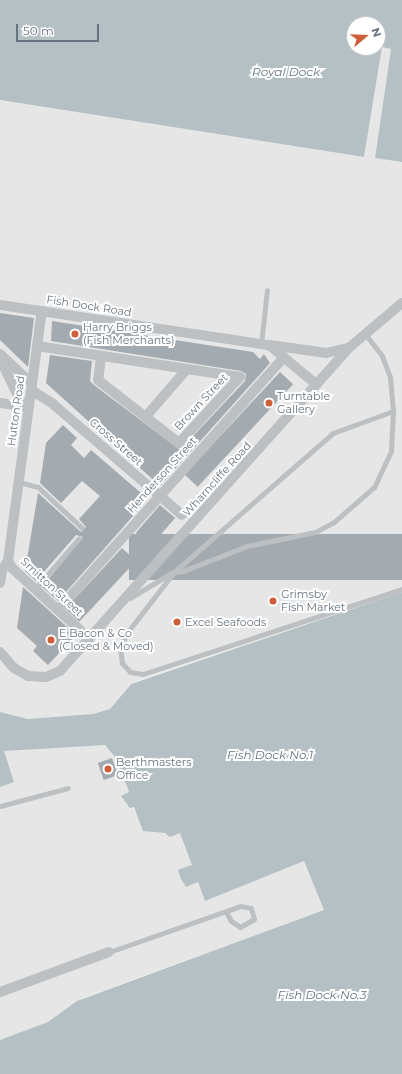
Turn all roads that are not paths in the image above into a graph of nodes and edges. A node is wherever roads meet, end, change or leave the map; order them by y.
1 (268, 290) dead end
2 (402, 303) edge
3 (0, 305) edge
4 (42, 311) junction
5 (365, 334) junction
6 (265, 345) junction
7 (37, 346) junction
8 (350, 347) junction
9 (0, 354) edge
10 (101, 357) junction
11 (284, 357) junction
12 (0, 358) edge
13 (188, 369) junction
14 (317, 385) junction
15 (32, 387) junction
16 (0, 403) edge
17 (26, 406) junction
18 (393, 411) junction
19 (147, 415) junction
20 (19, 482) junction
21 (160, 495) junction
22 (182, 515) dead end
23 (82, 528) dead end
24 (79, 538) dead end
25 (8, 561) junction
26 (174, 572) junction
27 (0, 583) edge
28 (35, 589) junction
29 (402, 589) edge
30 (116, 607) junction
31 (58, 610) junction
32 (80, 630) dead end
33 (0, 652) edge
34 (68, 788) dead end
35 (0, 806) edge
36 (226, 912) junction
37 (108, 952) joint
38 (0, 992) edge

1 - 6 lane
2 - 5 street, Wharncliffe Road
3 - 4 street, Fish Dock Road
4 - 6 street, Fish Dock Road
4 - 7 street, Hutton Road
5 - 8 street, Wharncliffe Road
5 - 18 lane
6 - 8 street, Fish Dock Road
6 - 11 street
7 - 10 street
7 - 15 street, Hutton Road
8 - 14 street, Wharncliffe Road
9 - 15 street, Cross Street
10 - 13 street
10 - 19 street
11 - 14 street
11 - 21 street, Henderson Street
12 - 17 street
13 - 19 street
13 - 19 street, Brown Street
14 - 30 street, Wharncliffe Road
15 - 17 street, Hutton Road
15 - 21 street, Cross Street
16 - 17 street
17 - 20 street, Hutton Road
18 - 26 lane
18 - 26 lane
20 - 23 lane
20 - 25 street, Hutton Road
21 - 22 street, Cross Street
21 - 31 street, Henderson Street
24 - 28 lane
25 - 27 street, Hutton Road
25 - 28 street, Smitton Street
26 - 29 lane
26 - 30 lane
28 - 31 street, Smitton Street
30 - 33 street, Wharncliffe Road
31 - 32 street, Smitton Street
34 - 35 lane
36 - 36 lane
36 - 37 lane
37 - 38 street

